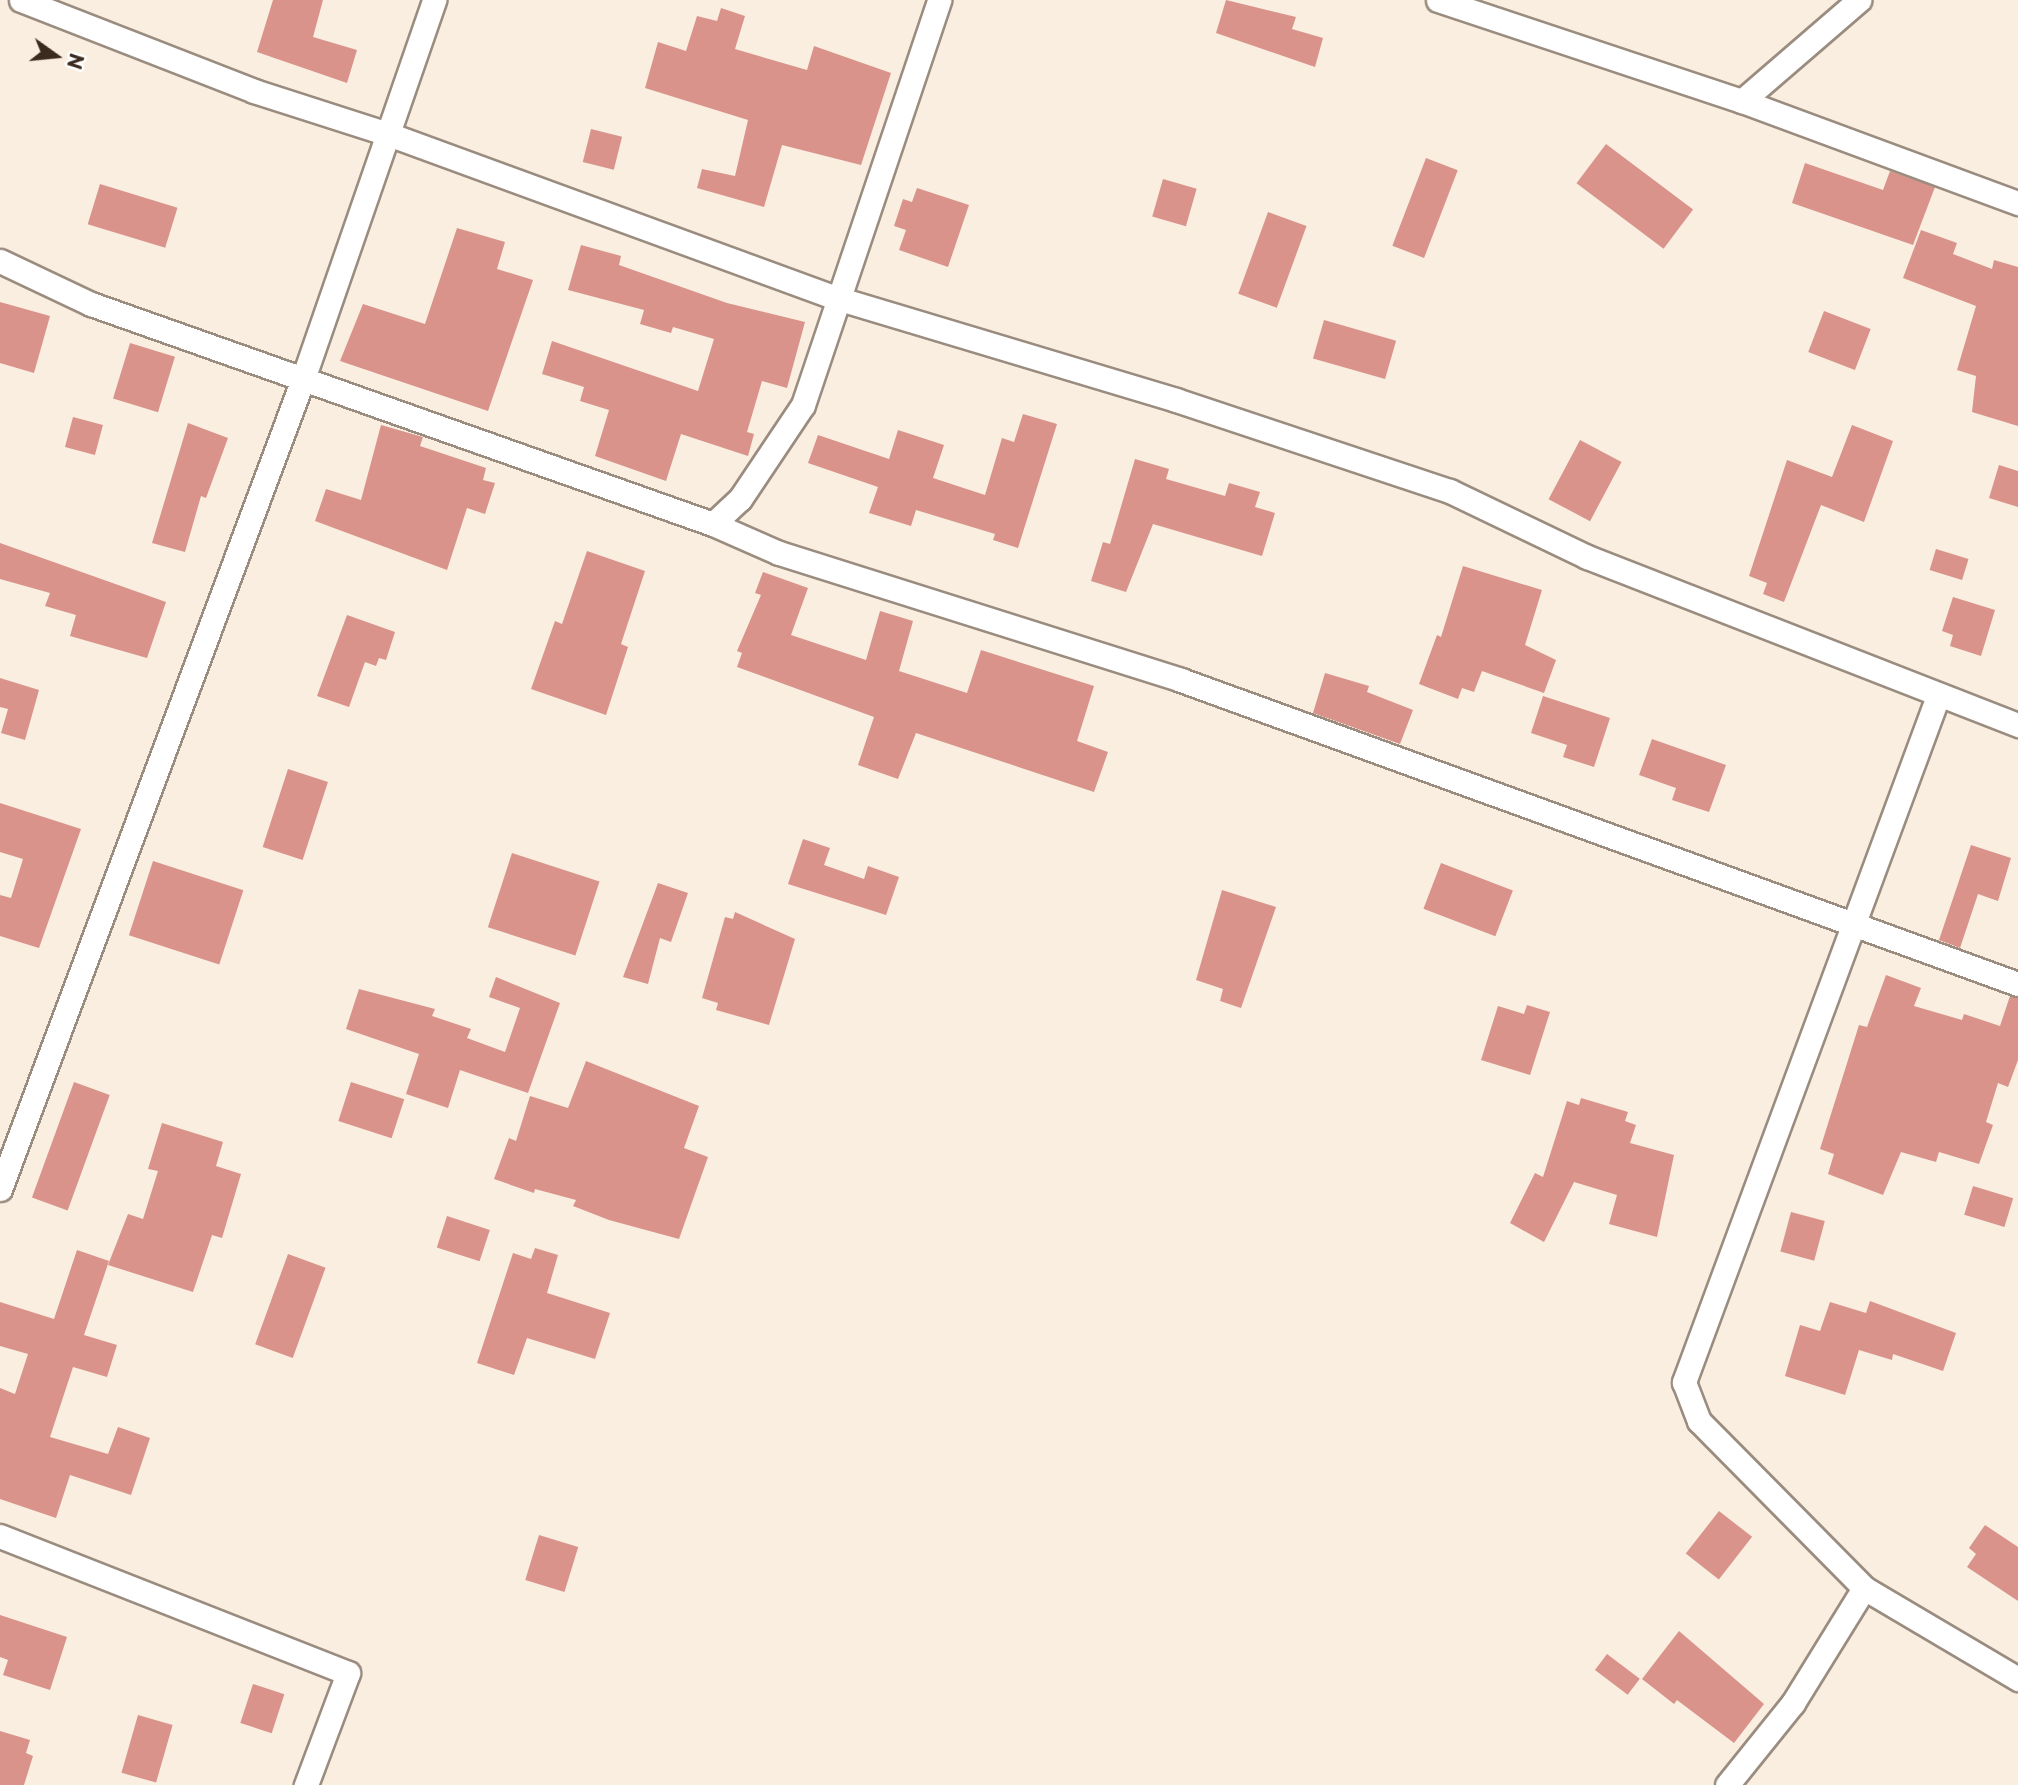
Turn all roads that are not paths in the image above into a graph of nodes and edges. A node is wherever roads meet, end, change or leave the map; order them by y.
1 (21, 0) edge
2 (434, 0) edge
3 (939, 0) edge
4 (1438, 0) edge
5 (1859, 0) edge
6 (1742, 101) junction
7 (388, 134) junction
8 (2018, 202) edge
9 (0, 261) edge
10 (840, 299) junction
11 (303, 379) junction
12 (713, 524) junction
13 (1938, 696) junction
14 (2018, 725) edge
15 (1856, 928) junction
16 (2018, 984) edge
17 (0, 1189) edge
18 (0, 1536) edge
19 (1864, 1588) junction
20 (2018, 1679) edge
21 (306, 1785) edge
22 (1727, 1785) edge

1 - 7 street
2 - 7 street
3 - 10 street
4 - 6 street
5 - 6 street
6 - 8 street
7 - 10 street
7 - 11 street
9 - 11 street
10 - 12 street
10 - 13 street
11 - 12 street
11 - 17 street
12 - 15 street
13 - 14 street
13 - 15 street
15 - 16 street
15 - 19 street
18 - 21 street
19 - 20 street
19 - 22 street

